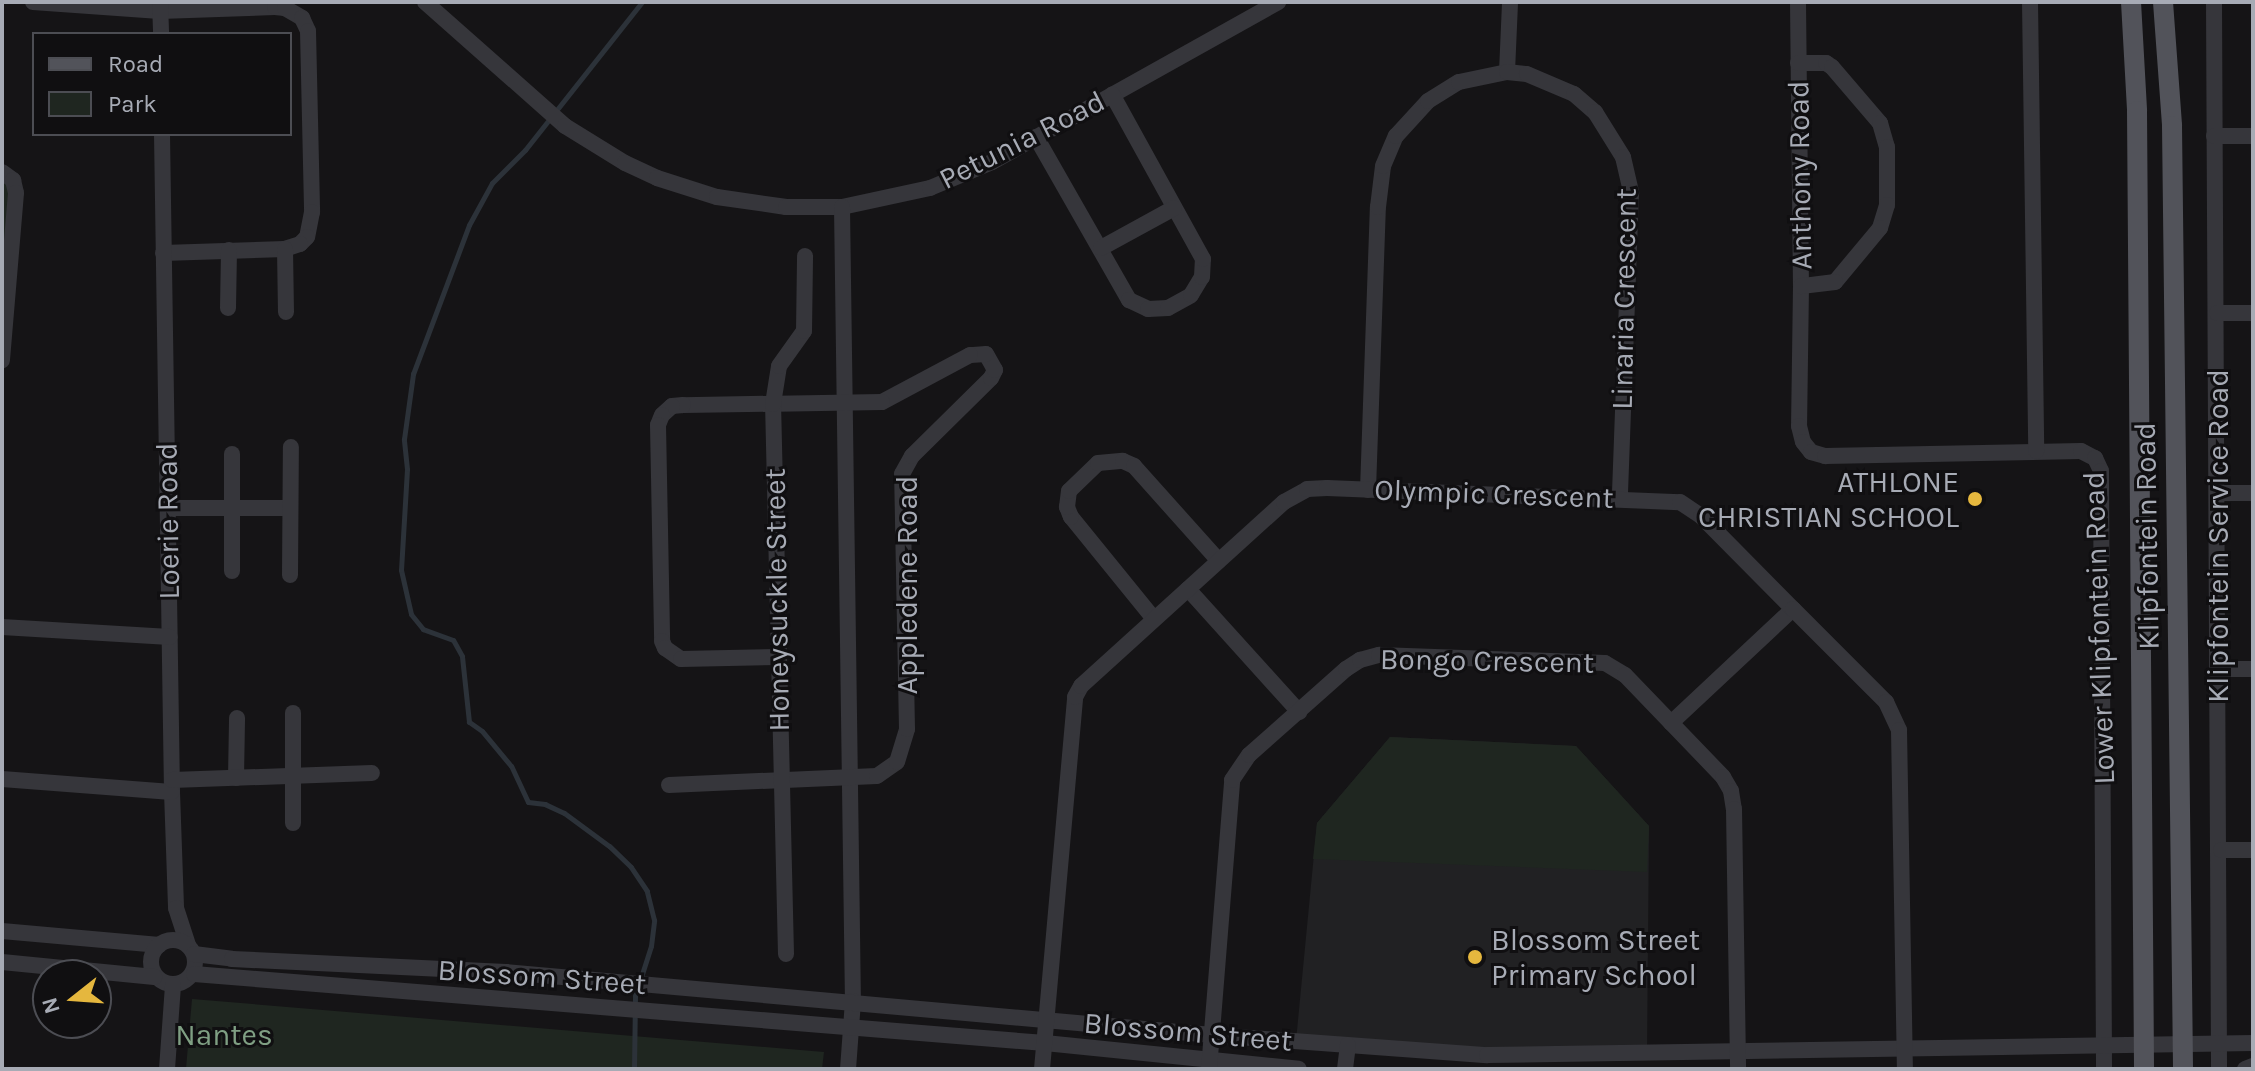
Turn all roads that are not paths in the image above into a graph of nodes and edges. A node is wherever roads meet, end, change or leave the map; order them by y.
1 (33, 2) edge
2 (425, 2) edge
3 (1278, 2) edge
4 (1510, 2) edge
5 (1798, 2) edge
6 (2030, 2) edge
7 (2131, 2) edge
8 (2163, 2) edge
9 (2214, 2) edge
10 (160, 6) edge
11 (161, 32) edge
12 (1798, 63) junction
13 (1507, 72) junction
14 (1112, 94) junction
15 (162, 136) edge
16 (2214, 136) junction
17 (2253, 136) edge
18 (1036, 137) junction
19 (2, 172) edge
20 (842, 207) junction
21 (1174, 208) junction
22 (1101, 248) junction
23 (285, 249) junction
24 (229, 250) junction
25 (163, 253) junction
26 (805, 256) dead end
27 (1801, 286) junction
28 (228, 308) dead end
29 (286, 312) dead end
30 (2217, 313) junction
31 (2253, 313) edge
32 (2, 360) edge
33 (843, 403) junction
34 (773, 404) junction
35 (291, 447) dead end
36 (2036, 451) junction
37 (232, 454) dead end
38 (1368, 490) junction
39 (2219, 493) junction
40 (2253, 493) edge
41 (1620, 498) junction
42 (168, 508) junction
43 (232, 508) junction
44 (290, 508) junction
45 (1219, 561) junction
46 (232, 571) dead end
47 (290, 575) dead end
48 (1188, 589) junction
49 (1793, 609) junction
50 (1154, 619) junction
51 (2, 627) edge
52 (170, 637) junction
53 (779, 657) junction
54 (2219, 669) junction
55 (2253, 669) edge
56 (1299, 712) junction
57 (293, 713) dead end
58 (237, 718) dead end
59 (1671, 723) junction
60 (372, 773) dead end
61 (293, 776) junction
62 (236, 778) junction
63 (2, 779) edge
64 (848, 779) junction
65 (781, 781) junction
66 (669, 785) dead end
67 (172, 786) junction
68 (293, 823) dead end
69 (2221, 850) junction
70 (2253, 850) edge
71 (176, 908) junction
72 (2, 931) edge
73 (162, 943) junction
74 (191, 950) junction
75 (786, 954) dead end
76 (2, 962) edge
77 (506, 972) junction
78 (194, 974) junction
79 (154, 977) junction
80 (173, 985) junction
81 (505, 1000) junction
82 (853, 1001) junction
83 (1047, 1019) junction
84 (851, 1027) junction
85 (1212, 1035) junction
86 (1045, 1043) junction
87 (2253, 1043) edge
88 (1348, 1045) junction
89 (2219, 1045) junction
90 (2144, 1046) junction
91 (2184, 1046) junction
92 (2104, 1047) junction
93 (1905, 1048) junction
94 (1738, 1051) junction
95 (1461, 1061) edge
96 (1487, 1062) edge
97 (1599, 1062) edge
98 (1210, 1064) edge
99 (2253, 1066) edge
100 (167, 1069) edge
101 (848, 1069) edge
102 (1042, 1069) edge
103 (1299, 1069) edge
104 (1345, 1069) edge
105 (1738, 1069) edge
106 (1905, 1069) edge
107 (2104, 1069) edge
108 (2144, 1069) edge
109 (2183, 1069) edge
110 (2219, 1069) edge
111 (2245, 1069) edge

1 - 10 street
2 - 20 street, Petunia Road
3 - 14 street, Petunia Road
4 - 13 street
5 - 12 street, Anthony Road
6 - 36 street, Lower Klipfontein Road
7 - 90 main road, Klipfontein Road
8 - 91 main road, Klipfontein Road
9 - 16 street, Klipfontein Service Road
10 - 11 street
10 - 23 street
12 - 27 street, Anthony Road
12 - 27 street, Anthony Road
13 - 38 street, Linaria Crescent
13 - 41 street, Linaria Crescent
14 - 18 street, Petunia Road
14 - 21 street
15 - 25 street, Loerie Road
16 - 17 street
16 - 30 street, Klipfontein Service Road
18 - 20 street, Petunia Road
18 - 22 street
19 - 32 street
20 - 33 street, Appledene Road
21 - 22 street
21 - 22 street
23 - 24 street
23 - 29 street
24 - 25 street
24 - 28 street
25 - 42 street, Loerie Road
26 - 34 street, Honeysuckle Street
27 - 36 street, Anthony Road
30 - 31 street
30 - 39 street, Klipfontein Service Road
33 - 34 street
33 - 64 street, Appledene Road
33 - 64 street, Appledene Road
34 - 53 street, Honeysuckle Street
34 - 53 street
35 - 44 street
36 - 92 street, Lower Klipfontein Road
37 - 43 street
38 - 41 street, Olympic Crescent
38 - 45 street, Olympic Crescent
39 - 40 street
39 - 54 street, Klipfontein Service Road
41 - 49 street, Olympic Crescent
42 - 43 street
42 - 52 street, Loerie Road
43 - 44 street
43 - 46 street
44 - 47 street
45 - 48 street, Olympic Crescent
45 - 50 street
48 - 50 street, Olympic Crescent
48 - 56 street
49 - 59 street
49 - 93 street, Olympic Crescent
50 - 83 street, Olympic Crescent
51 - 52 street
52 - 67 street, Loerie Road
53 - 65 street, Honeysuckle Street
54 - 55 street
54 - 69 street, Klipfontein Service Road
56 - 59 street, Bongo Crescent
56 - 85 street, Bongo Crescent
57 - 61 street
58 - 62 street
59 - 94 street, Bongo Crescent
60 - 61 street
61 - 62 street
61 - 68 street
62 - 67 street
63 - 67 street
64 - 65 street
64 - 82 street, Appledene Road
65 - 66 street
65 - 75 street, Honeysuckle Street
67 - 71 street, Loerie Road
69 - 70 street
69 - 89 street, Klipfontein Service Road
71 - 73 street, Loerie Road
71 - 74 street, Loerie Road
72 - 73 street
73 - 74 street
73 - 79 street
74 - 77 street, Blossom Street
74 - 78 street
76 - 79 street
77 - 81 street
77 - 82 street, Blossom Street
78 - 80 street
78 - 81 street, Blossom Street
79 - 80 street
80 - 100 street
81 - 84 street, Blossom Street
82 - 83 street, Blossom Street
82 - 84 street, Appledene Road
83 - 85 street, Blossom Street
83 - 86 street, Olympic Crescent
84 - 86 street, Blossom Street
84 - 101 street, Appledene Road
85 - 88 street, Blossom Street
85 - 98 street, Bongo Crescent
86 - 98 street, Blossom Street
86 - 102 street, Olympic Crescent
87 - 89 street, Blossom Street
88 - 95 street, Blossom Street
88 - 104 street
89 - 91 street, Blossom Street
89 - 110 street, Klipfontein Service Road
90 - 91 street, Blossom Street
90 - 92 street, Blossom Street
90 - 108 main road, Klipfontein Road
91 - 109 main road, Klipfontein Road
92 - 93 street, Blossom Street
92 - 107 street, Lower Klipfontein Road
93 - 94 street, Blossom Street
93 - 106 street, Olympic Crescent
94 - 97 street, Blossom Street
94 - 105 street, Bongo Crescent
95 - 96 street, Blossom Street
96 - 97 street, Blossom Street
98 - 103 street, Blossom Street
99 - 111 street

